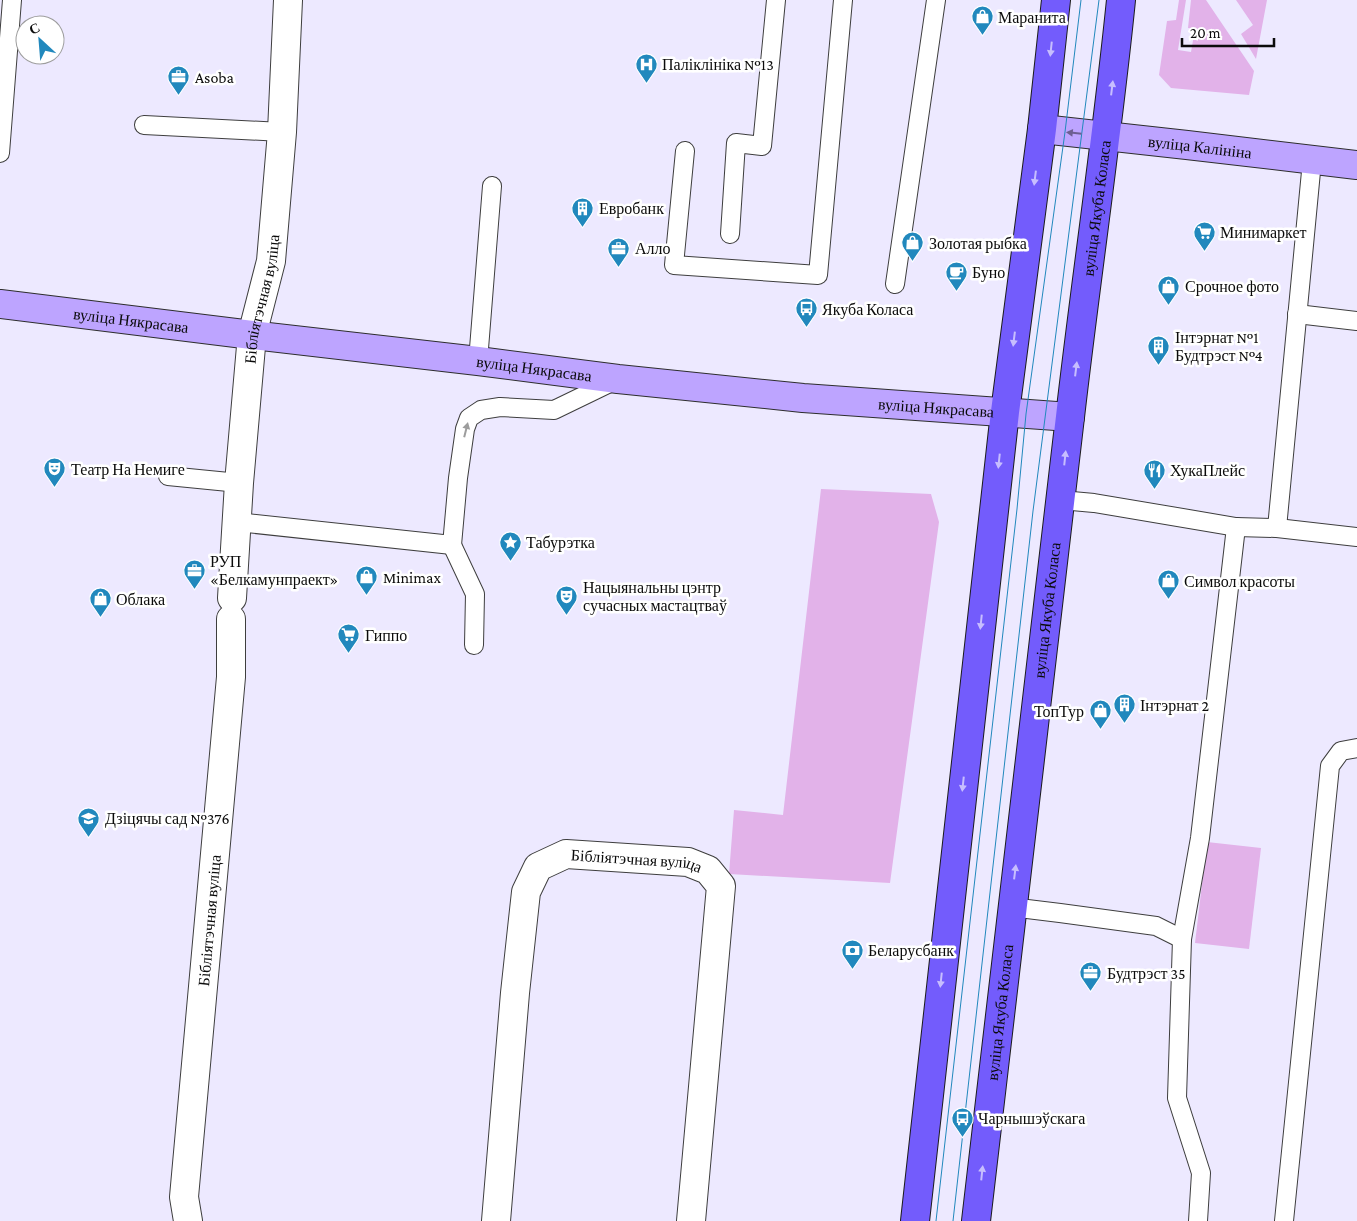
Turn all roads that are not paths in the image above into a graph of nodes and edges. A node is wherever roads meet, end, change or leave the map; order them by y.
1 (12, 0) edge
2 (288, 0) edge
3 (776, 0) edge
4 (843, 0) edge
5 (936, 0) edge
6 (1056, 0) edge
7 (1121, 0) edge
8 (144, 124) dead end
9 (1042, 129) junction
10 (282, 132) junction
11 (1106, 136) junction
12 (684, 151) dead end
13 (0, 153) edge
14 (1312, 161) junction
15 (1357, 165) edge
16 (492, 186) dead end
17 (730, 234) dead end
18 (895, 284) dead end
19 (0, 304) edge
20 (1297, 314) junction
21 (1357, 321) edge
22 (252, 335) junction
23 (478, 361) junction
24 (618, 379) junction
25 (1005, 412) junction
26 (1070, 417) junction
27 (168, 476) dead end
28 (240, 483) junction
29 (1061, 500) junction
30 (237, 522) junction
31 (1236, 527) junction
32 (1277, 528) junction
33 (1357, 537) edge
34 (452, 545) junction
35 (474, 645) dead end
36 (1357, 748) edge
37 (1011, 908) junction
38 (1182, 939) junction
39 (188, 1221) edge
40 (496, 1221) edge
41 (691, 1221) edge
42 (915, 1221) edge
43 (976, 1221) edge
44 (1198, 1221) edge
45 (1284, 1221) edge

1 - 13 lane
2 - 10 street, Бібліятэчная вуліца
3 - 17 lane
4 - 12 lane
5 - 18 lane
6 -> 9 main road
11 -> 7 main road, вуліца Якуба Коласа
8 - 10 lane
11 -> 9 main road, вуліца Калініна
9 -> 25 main road
10 - 22 street, Бібліятэчная вуліца
11 - 14 main road, вуліца Калініна
26 -> 11 main road, вуліца Якуба Коласа
14 - 15 main road, вуліца Калініна
14 - 20 lane
16 - 23 lane
19 - 22 main road, вуліца Някрасава
20 - 21 lane
20 - 32 lane
22 - 23 main road, вуліца Някрасава
22 - 28 street, Бібліятэчная вуліца
23 - 24 main road, вуліца Някрасава
24 - 25 main road, вуліца Някрасава
34 -> 24 lane
25 - 26 main road, вуліца Някрасава
25 -> 42 main road
29 -> 26 main road, вуліца Якуба Коласа
27 - 28 lane
28 - 30 street, Бібліятэчная вуліца
29 - 31 lane
37 -> 29 main road, вуліца Якуба Коласа
30 - 34 lane
30 - 39 street, Бібліятэчная вуліца
31 - 32 lane
31 - 38 lane
32 - 33 lane
34 - 35 lane
36 - 45 lane
37 - 38 lane
43 -> 37 main road, вуліца Якуба Коласа
38 - 44 lane
40 - 41 street, Бібліятэчная вуліца

